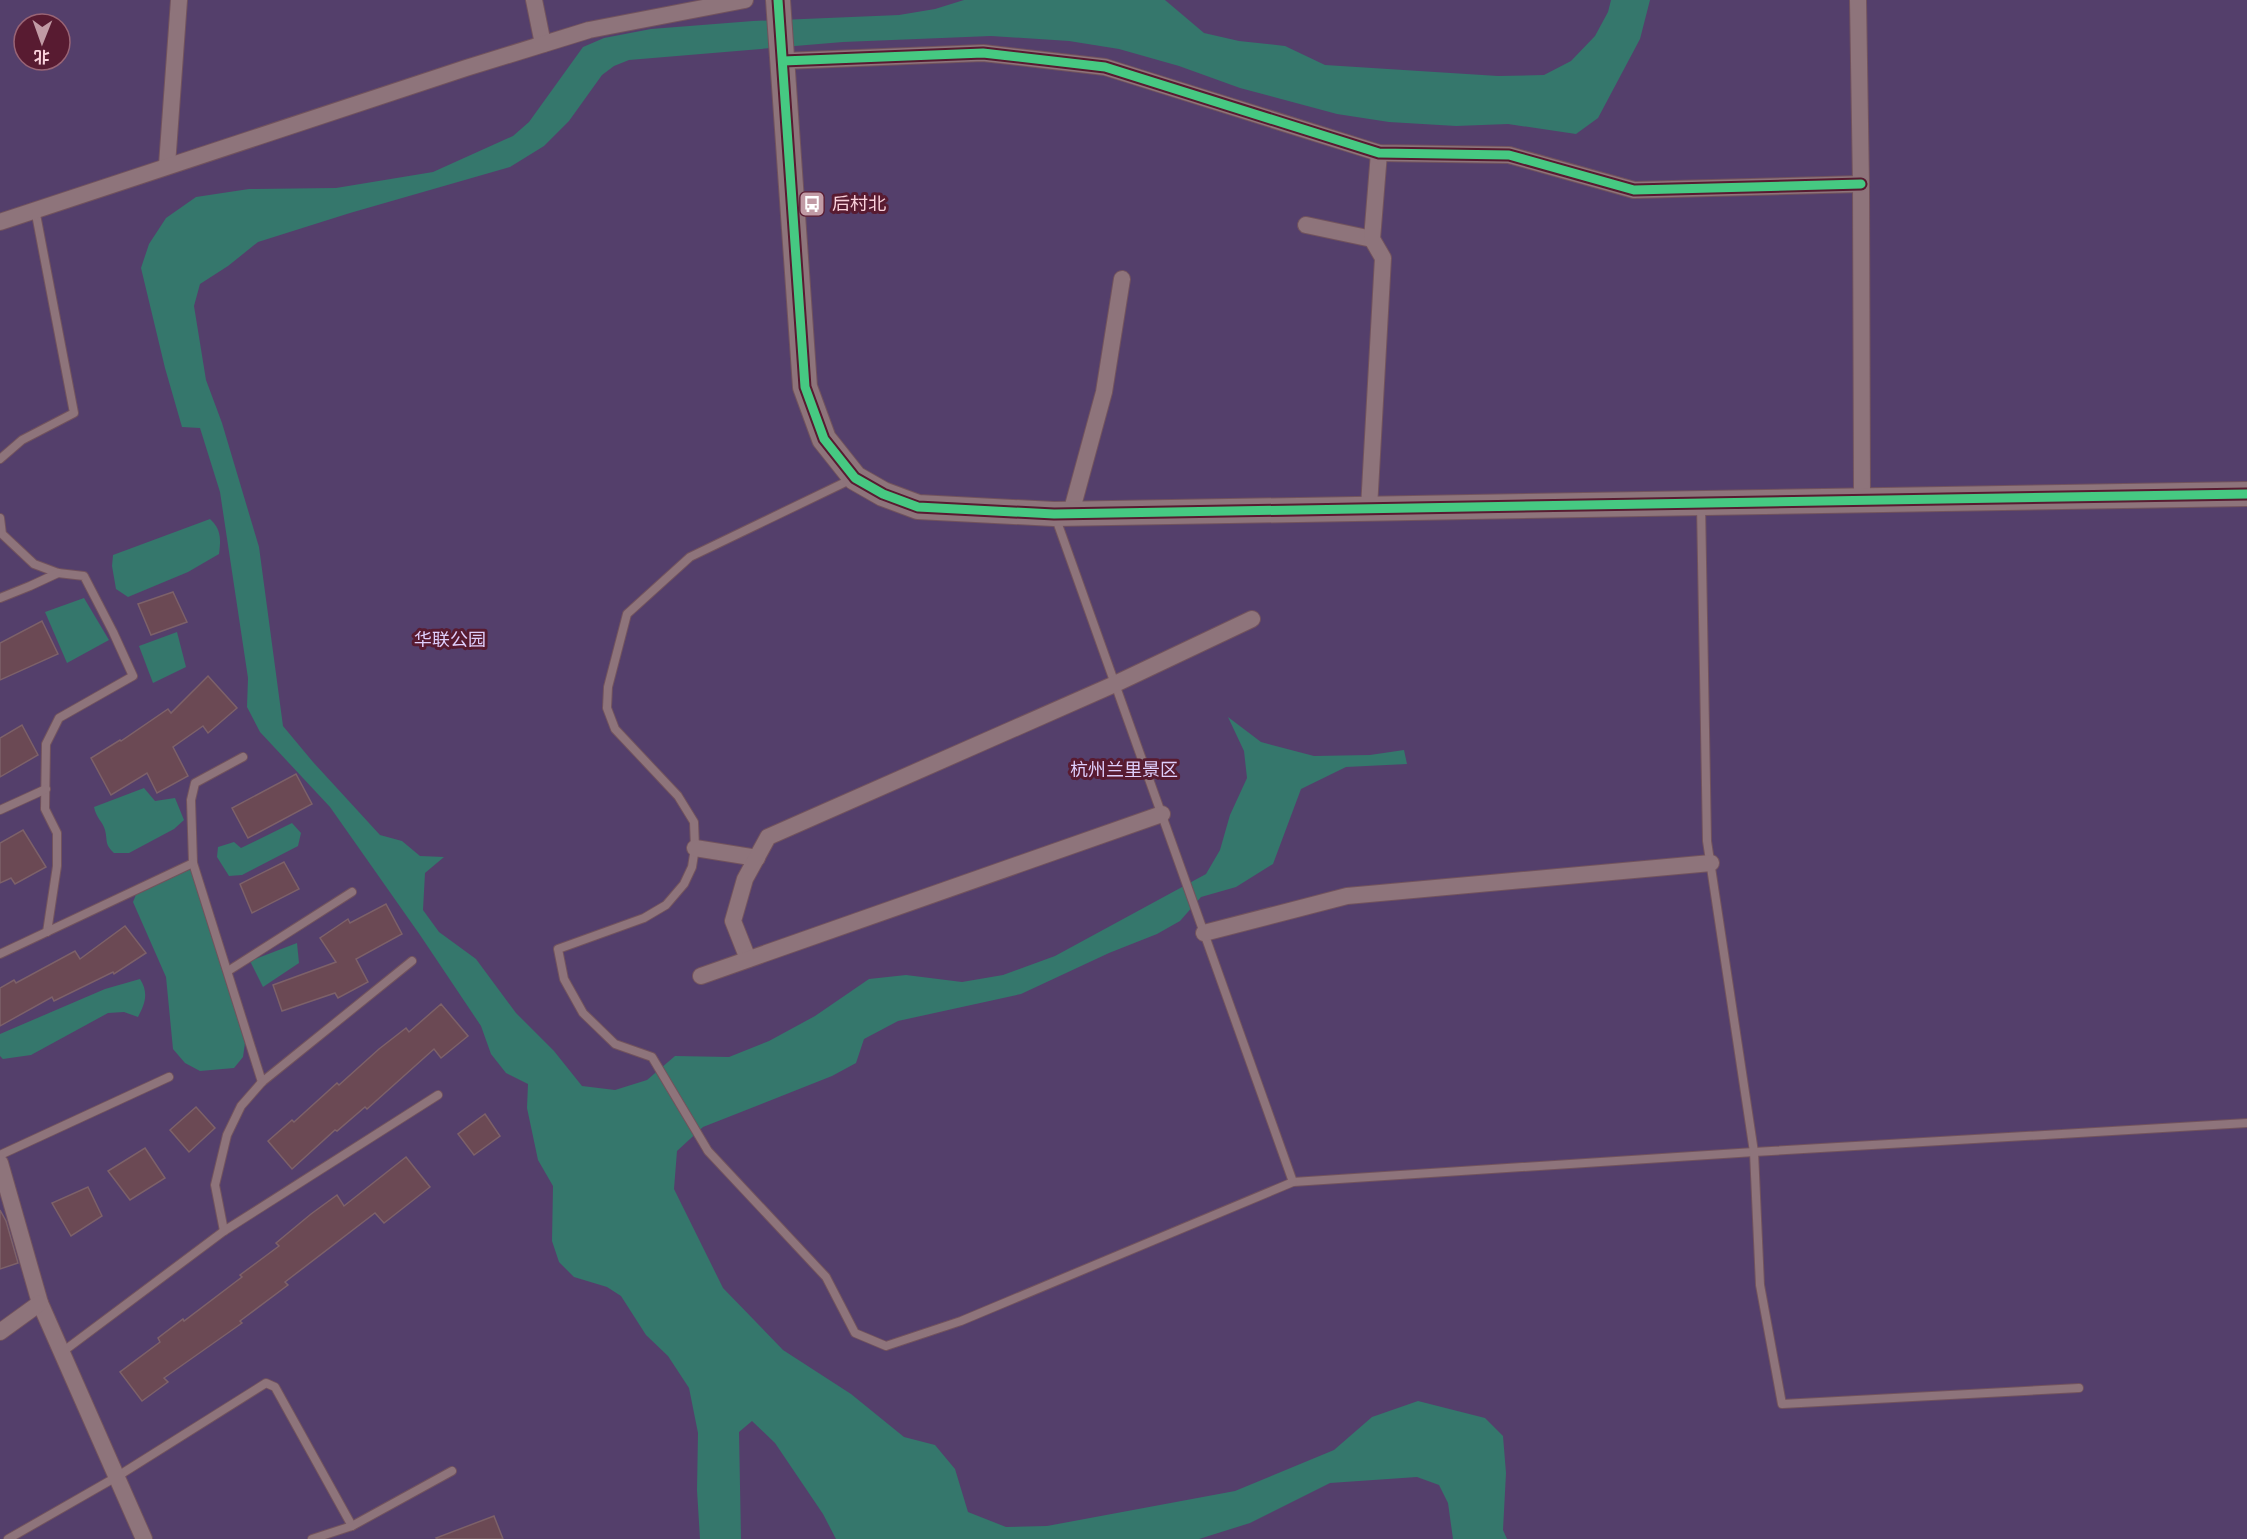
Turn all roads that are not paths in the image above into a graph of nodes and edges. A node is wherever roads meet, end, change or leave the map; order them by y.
1 (179, 0) edge
2 (534, 0) edge
3 (745, 0) edge
4 (1858, 0) edge
5 (778, 6) edge
6 (543, 44) junction
7 (783, 61) junction
8 (1379, 153) junction
9 (167, 165) junction
10 (1861, 184) junction
11 (35, 209) junction
12 (0, 222) edge
13 (1306, 225) dead end
14 (1372, 239) junction
15 (1122, 279) dead end
16 (0, 459) edge
17 (855, 478) junction
18 (2247, 494) edge
19 (1862, 500) junction
20 (1701, 502) junction
21 (1369, 508) junction
22 (1062, 514) junction
23 (0, 518) edge
24 (58, 573) junction
25 (0, 598) edge
26 (1252, 619) dead end
27 (1115, 684) junction
28 (243, 757) dead end
29 (46, 789) junction
30 (0, 810) edge
31 (1162, 814) junction
32 (695, 849) junction
33 (756, 858) junction
34 (193, 863) junction
35 (1710, 863) junction
36 (352, 892) dead end
37 (47, 932) junction
38 (1204, 933) junction
39 (0, 954) edge
40 (748, 959) junction
41 (412, 961) dead end
42 (228, 971) junction
43 (701, 976) dead end
44 (169, 1077) dead end
45 (262, 1082) junction
46 (438, 1095) dead end
47 (2247, 1123) edge
48 (1754, 1152) junction
49 (0, 1155) edge
50 (0, 1163) edge
51 (1293, 1182) junction
52 (224, 1231) junction
53 (40, 1303) junction
54 (0, 1332) edge
55 (61, 1353) junction
56 (2079, 1388) dead end
57 (452, 1470) dead end
58 (118, 1476) junction
59 (352, 1526) junction
60 (8, 1539) edge
61 (144, 1539) edge
62 (312, 1539) edge

1 - 9 street
2 - 6 street
3 - 6 street
4 - 10 street
5 - 7 street
6 - 9 street
7 - 8 street
7 - 17 street
8 - 10 street
8 - 14 street
9 - 11 street
10 - 19 street
11 - 12 street
11 - 16 lane
13 - 14 street
14 - 21 street
15 - 22 street
17 - 22 street
17 - 32 lane
18 - 19 street
19 - 20 street
20 - 21 street
20 - 35 lane
21 - 22 street
22 - 27 lane
23 - 24 lane
24 - 25 lane
24 - 29 lane
26 - 27 street
27 - 31 lane
27 - 33 street
28 - 34 lane
29 - 30 lane
29 - 37 lane
31 - 38 lane
31 - 40 street
32 - 33 street
32 - 51 lane
33 - 40 street
34 - 37 lane
34 - 42 lane
35 - 38 street
35 - 48 lane
36 - 42 lane
37 - 39 lane
38 - 51 lane
40 - 43 street
41 - 45 lane
42 - 45 lane
44 - 49 lane
45 - 52 lane
46 - 52 lane
47 - 48 lane
48 - 51 lane
48 - 56 lane
50 - 53 street
52 - 55 lane
53 - 54 street
53 - 55 street
55 - 58 street
57 - 59 lane
58 - 59 lane
58 - 60 lane
58 - 61 street
59 - 62 lane

